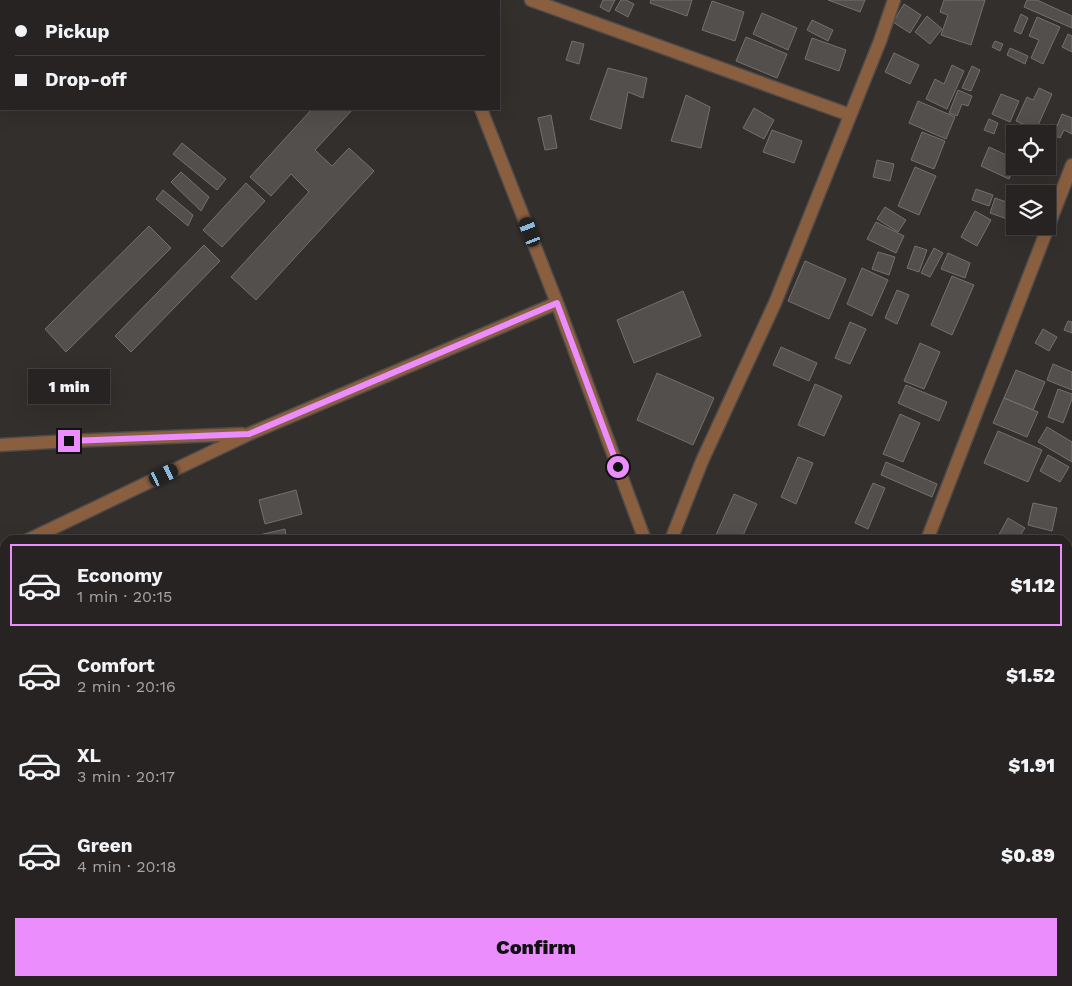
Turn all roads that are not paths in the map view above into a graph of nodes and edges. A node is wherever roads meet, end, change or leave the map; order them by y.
1 (531, 0) edge
2 (894, 0) edge
3 (481, 110) edge
4 (850, 115) junction
5 (1072, 165) edge
6 (557, 303) junction
7 (249, 434) junction
8 (0, 445) edge
9 (38, 535) edge
10 (643, 535) edge
11 (673, 535) edge
12 (929, 535) edge

1 - 4 street
2 - 4 street
3 - 6 street
4 - 11 street
5 - 12 street
6 - 7 street
6 - 10 street
7 - 8 street
7 - 9 street

